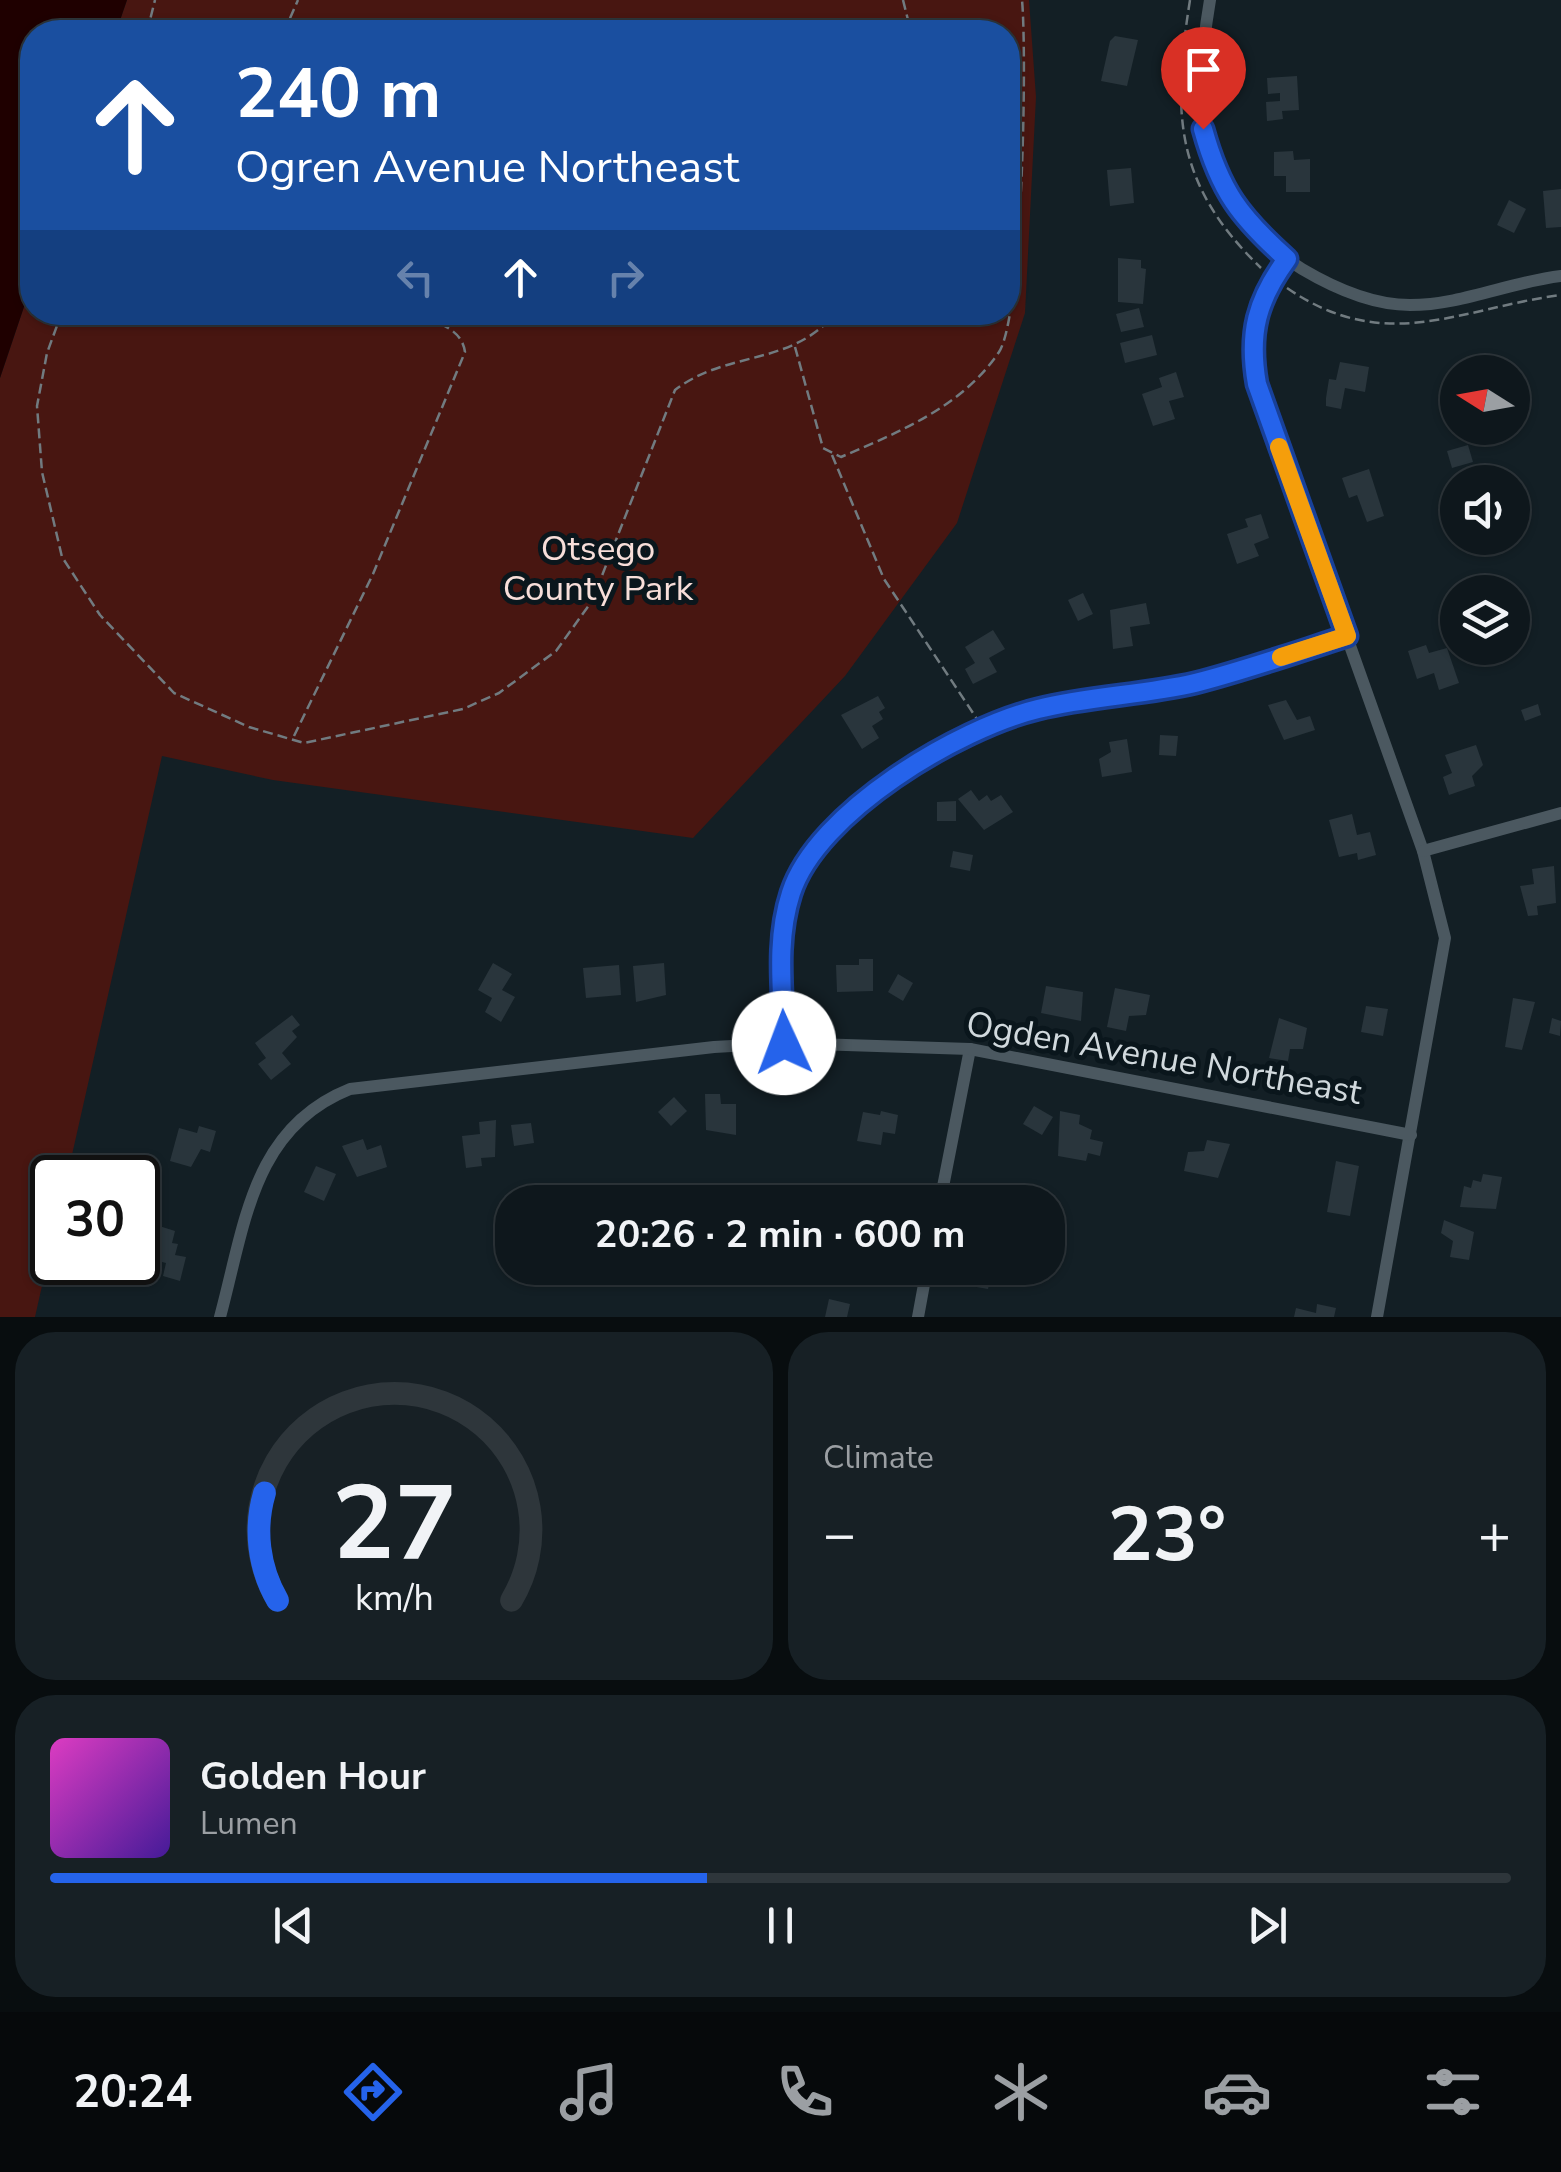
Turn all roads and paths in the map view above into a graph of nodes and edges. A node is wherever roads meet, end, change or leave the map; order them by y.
1 (1022, 0) edge
2 (1210, 0) edge
3 (1020, 159) edge
4 (1287, 259) junction
5 (1561, 276) edge
6 (57, 325) edge
7 (440, 325) edge
8 (826, 325) edge
9 (1009, 325) edge
10 (795, 348) junction
11 (831, 454) junction
12 (1347, 636) junction
13 (983, 728) junction
14 (293, 739) junction
15 (1561, 813) edge
16 (1424, 851) junction
17 (784, 1043) junction
18 (970, 1049) junction
19 (1411, 1135) junction
20 (943, 1185) edge
21 (924, 1285) edge
22 (220, 1317) edge
23 (918, 1317) edge
24 (1376, 1317) edge

1 - 3 path
2 - 4 street
4 - 5 street
4 - 12 street
6 - 14 path
7 - 14 path
8 - 10 path
9 - 11 path
10 - 11 path
10 - 14 path
11 - 13 path
12 - 13 street
12 - 16 street
13 - 17 street
15 - 16 street
16 - 19 street
17 - 18 street, Ogden Avenue Northeast
17 - 22 street, Ogden Avenue Northeast
18 - 19 street, Ogden Avenue Northeast
18 - 20 street
19 - 24 street
21 - 23 street

